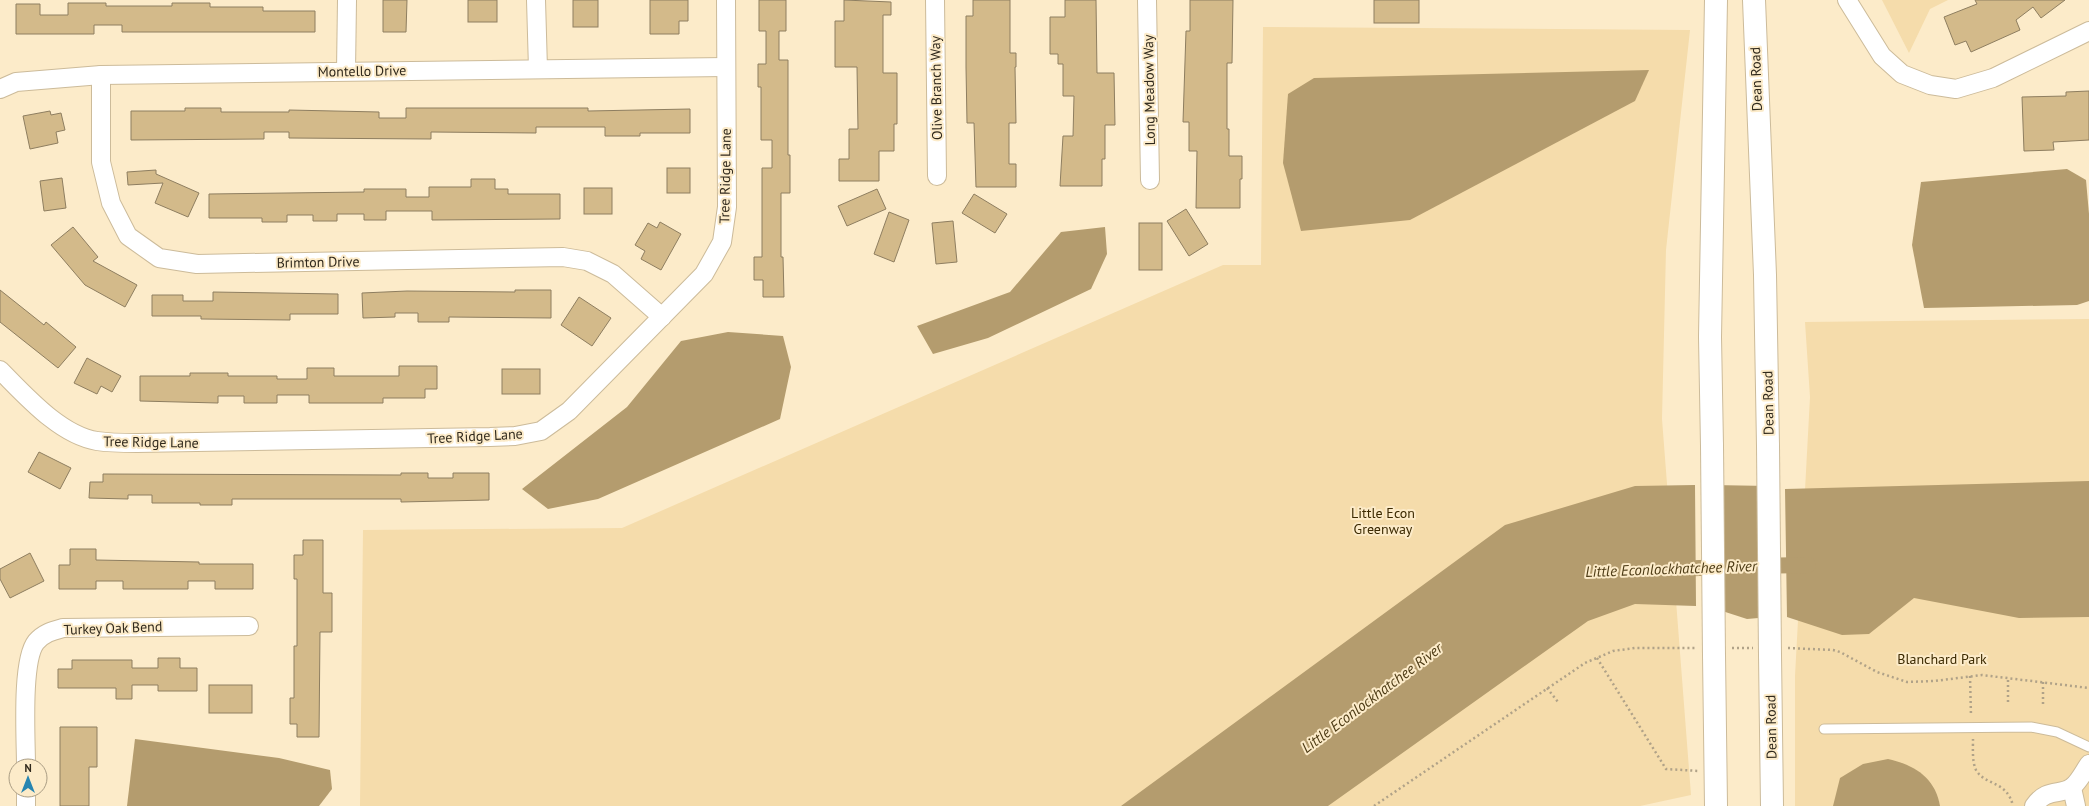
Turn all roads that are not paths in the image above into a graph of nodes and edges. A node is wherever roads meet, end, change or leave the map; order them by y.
1 (347, 0) edge
2 (536, 0) edge
3 (726, 0) edge
4 (935, 0) edge
5 (1147, 0) edge
6 (1716, 0) edge
7 (1754, 0) edge
8 (1846, 0) edge
9 (2089, 31) edge
10 (726, 68) junction
11 (538, 69) junction
12 (346, 71) junction
13 (101, 75) junction
14 (0, 89) edge
15 (937, 176) dead end
16 (1150, 180) dead end
17 (662, 317) junction
18 (0, 370) edge
19 (249, 626) dead end
20 (1824, 729) dead end
21 (2089, 747) edge
22 (26, 758) edge
23 (2089, 764) edge
24 (2072, 788) junction
25 (1716, 806) edge
26 (1772, 806) edge
27 (2034, 806) edge
28 (2076, 806) edge

1 - 12 street
2 - 11 street
3 - 10 street, Tree Ridge Lane
4 - 15 street, Olive Branch Way
5 - 16 street, Long Meadow Way
6 - 25 main road, bridge
7 - 26 main road, Dean Road, bridge
8 - 9 street
10 - 11 street, Montello Drive
10 - 17 street, Tree Ridge Lane
11 - 12 street, Montello Drive
12 - 13 street, Montello Drive
13 - 14 street, Montello Drive
13 - 17 street, Brimton Drive
17 - 18 street, Tree Ridge Lane
19 - 22 street, Turkey Oak Bend
20 - 21 lane
23 - 24 street
24 - 27 street
24 - 28 street

